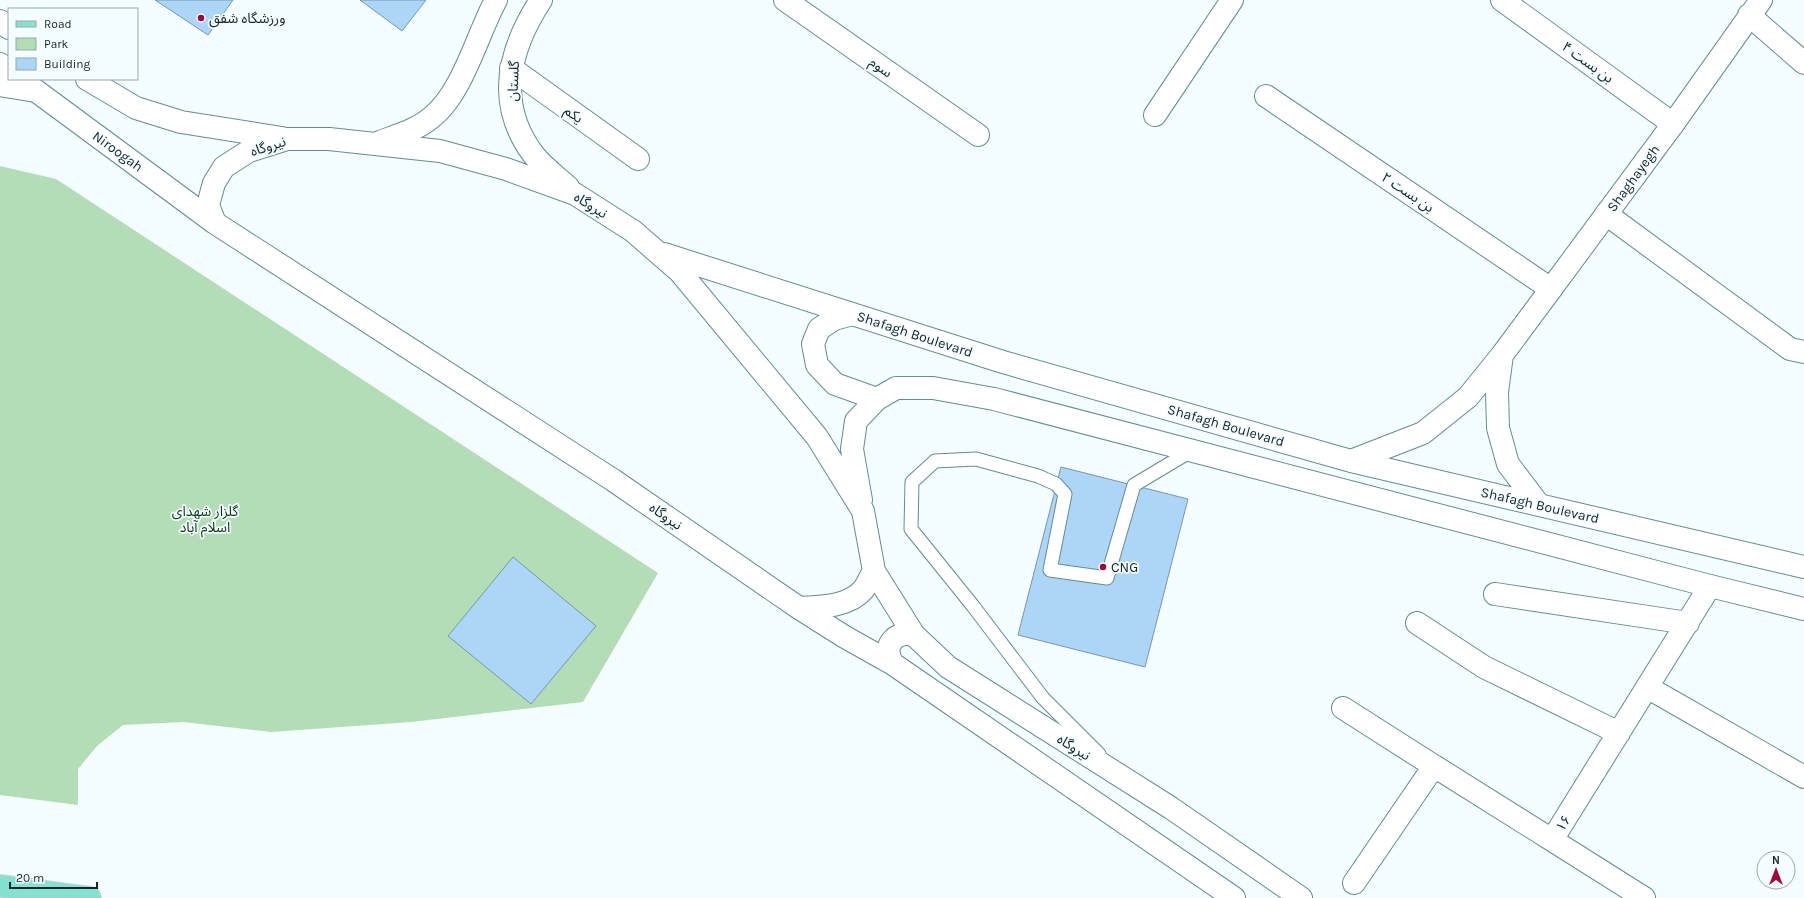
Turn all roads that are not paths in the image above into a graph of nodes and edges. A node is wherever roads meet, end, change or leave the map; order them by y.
1 (496, 0) edge
2 (541, 0) edge
3 (785, 0) edge
4 (1232, 0) edge
5 (1502, 0) edge
6 (1755, 7) edge
7 (1804, 63) edge
8 (0, 64) edge
9 (511, 68) junction
10 (8, 70) edge
11 (89, 80) edge
12 (0, 85) edge
13 (28, 85) edge
14 (1266, 96) dead end
15 (1155, 116) dead end
16 (1673, 124) junction
17 (978, 135) dead end
18 (287, 139) junction
19 (374, 144) junction
20 (638, 159) dead end
21 (575, 194) junction
22 (1606, 214) junction
23 (215, 223) junction
24 (656, 252) junction
25 (1551, 289) junction
26 (853, 314) junction
27 (1804, 352) edge
28 (1502, 355) junction
29 (877, 399) junction
30 (1191, 451) junction
31 (1351, 461) junction
32 (1539, 505) junction
33 (863, 511) junction
34 (1804, 567) edge
35 (874, 571) junction
36 (1710, 586) junction
37 (1495, 594) dead end
38 (799, 608) junction
39 (1804, 609) edge
40 (1417, 623) dead end
41 (1688, 623) junction
42 (914, 635) junction
43 (893, 664) junction
44 (1648, 687) junction
45 (1343, 708) dead end
46 (1619, 733) junction
47 (1434, 766) junction
48 (1804, 777) edge
49 (1122, 778) junction
50 (1552, 840) junction
51 (1354, 883) dead end
52 (0, 886) edge
53 (90, 898) edge
54 (1234, 898) edge
55 (1301, 898) edge
56 (1644, 898) edge

1 - 19 main road
2 - 9 main road, گلستان
3 - 17 main road, سوم
4 - 15 main road
5 - 16 main road, بن بست ۴
6 - 7 main road
6 - 16 main road, Shaghayegh
8 - 10 main road
9 - 20 main road, یکم
9 - 21 main road, گلستان
11 - 18 main road
12 - 13 main road
13 - 23 main road, Niroogah
14 - 25 main road, بن بست ۲
16 - 22 main road, Shaghayegh
18 - 19 main road, نیروگاه
18 - 23 main road, نیروگاه
19 - 21 main road, نیروگاه
21 - 24 main road, نیروگاه
22 - 25 main road, Shaghayegh
22 - 27 main road
23 - 38 main road, نیروگاه
24 - 26 main road, Shafagh Boulevard
24 - 33 main road, نیروگاه
25 - 28 main road, Shaghayegh
26 - 29 main road
26 - 31 main road, Shafagh Boulevard
28 - 31 main road, Shaghayegh
28 - 32 main road
29 - 30 main road
29 - 33 main road
30 - 36 main road
30 - 49 lane
31 - 32 main road, Shafagh Boulevard
32 - 34 main road, Shafagh Boulevard
33 - 35 main road, نیروگاه
35 - 38 main road
35 - 42 main road, نیروگاه
36 - 39 main road
36 - 41 main road, ۱۶
37 - 41 main road
38 - 43 main road, نیروگاه
40 - 46 main road
41 - 44 main road, ۱۶
42 - 43 main road
42 - 49 main road, نیروگاه
43 - 54 main road, نیروگاه
44 - 46 main road, ۱۶
44 - 48 main road
45 - 47 main road, ۱۶
46 - 50 main road, ۱۶
47 - 50 main road, ۱۶
47 - 51 main road
49 - 55 main road, نیروگاه
50 - 56 main road
52 - 53 main road

